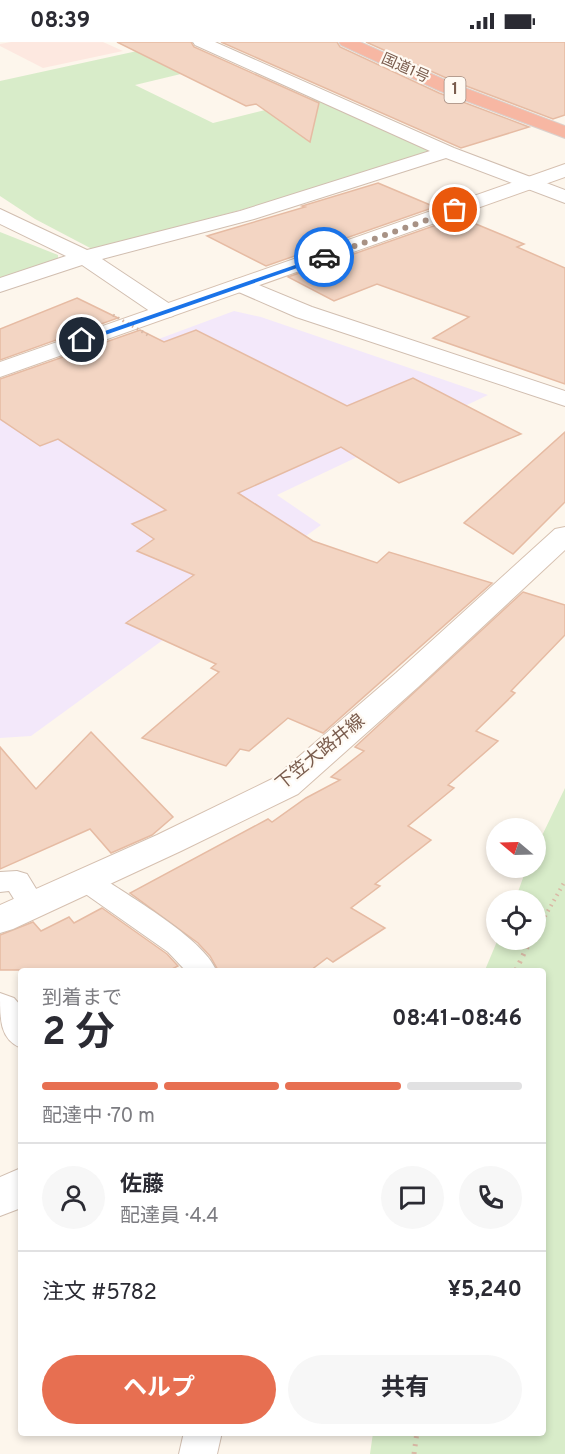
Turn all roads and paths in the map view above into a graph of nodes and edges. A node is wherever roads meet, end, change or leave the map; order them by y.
1 (201, 42) edge
2 (347, 42) edge
3 (565, 132) edge
4 (447, 152) junction
5 (565, 170) edge
6 (528, 183) junction
7 (565, 197) edge
8 (0, 215) edge
9 (85, 257) junction
10 (0, 285) edge
11 (243, 285) junction
12 (165, 311) junction
13 (113, 315) dead end
14 (148, 335) dead end
15 (0, 370) edge
16 (565, 399) edge
17 (565, 535) edge
18 (87, 881) junction
19 (565, 881) edge
20 (0, 882) edge
21 (33, 905) junction
22 (546, 914) edge
23 (0, 920) edge
24 (526, 950) edge
25 (200, 968) edge
26 (517, 968) edge
27 (0, 1008) edge
28 (18, 1029) edge
29 (18, 1188) edge
30 (0, 1198) edge
31 (202, 1436) edge
32 (416, 1436) edge
33 (198, 1454) edge
34 (414, 1454) edge

1 - 4 street
2 - 3 highway, 国道1号 / 1
4 - 6 street
4 - 9 street
5 - 6 street
6 - 7 street
6 - 11 street
8 - 9 street
9 - 10 street
9 - 12 street
11 - 12 street
11 - 16 street
12 - 15 street
13 - 14 path, bridge
17 - 18 street, 下笠大路井線
18 - 21 street, 下笠大路井線
18 - 25 lane
19 - 22 path
20 - 21 lane
21 - 23 street, 下笠大路井線
24 - 26 path
27 - 28 street
29 - 30 street
31 - 33 lane
32 - 34 path

